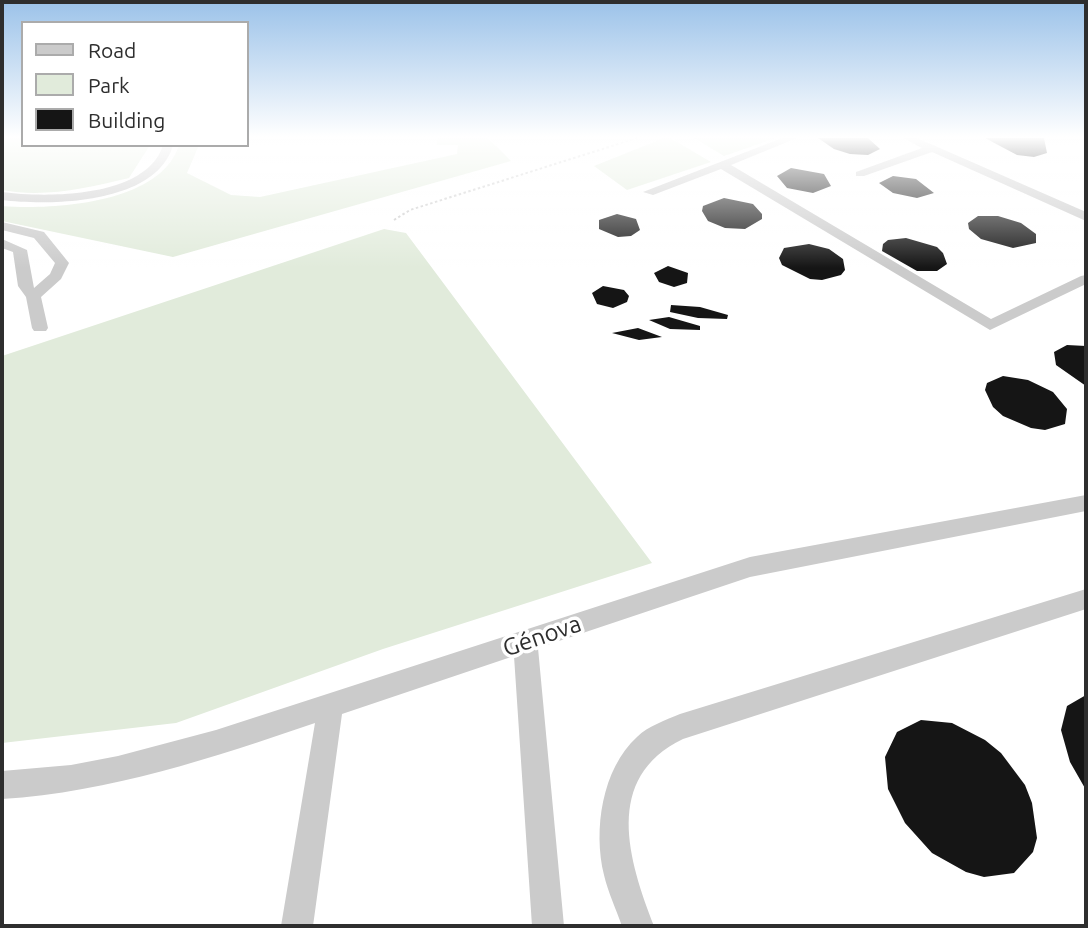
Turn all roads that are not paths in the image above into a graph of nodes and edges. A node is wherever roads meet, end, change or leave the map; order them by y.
1 (126, 181) edge
2 (678, 181) edge
3 (749, 181) edge
4 (1013, 181) edge
5 (1031, 181) edge
6 (649, 192) dead end
7 (2, 196) edge
8 (1086, 203) edge
9 (1086, 217) edge
10 (2, 226) edge
11 (2, 243) edge
12 (2, 251) edge
13 (19, 253) junction
14 (2, 262) edge
15 (1086, 279) edge
16 (33, 296) junction
17 (40, 328) dead end
18 (1086, 503) edge
19 (1086, 599) edge
20 (525, 641) junction
21 (330, 708) junction
22 (2, 786) edge
23 (297, 926) edge
24 (548, 926) edge
25 (638, 926) edge

1 - 7 street
2 - 6 street
3 - 15 street
4 - 9 street
5 - 8 street
10 - 16 lane
11 - 13 street
12 - 13 street
13 - 14 street
13 - 16 street
16 - 17 lane
18 - 20 street, Génova
19 - 25 street
20 - 21 street, Génova
20 - 24 street
21 - 22 street, Génova
21 - 23 street

